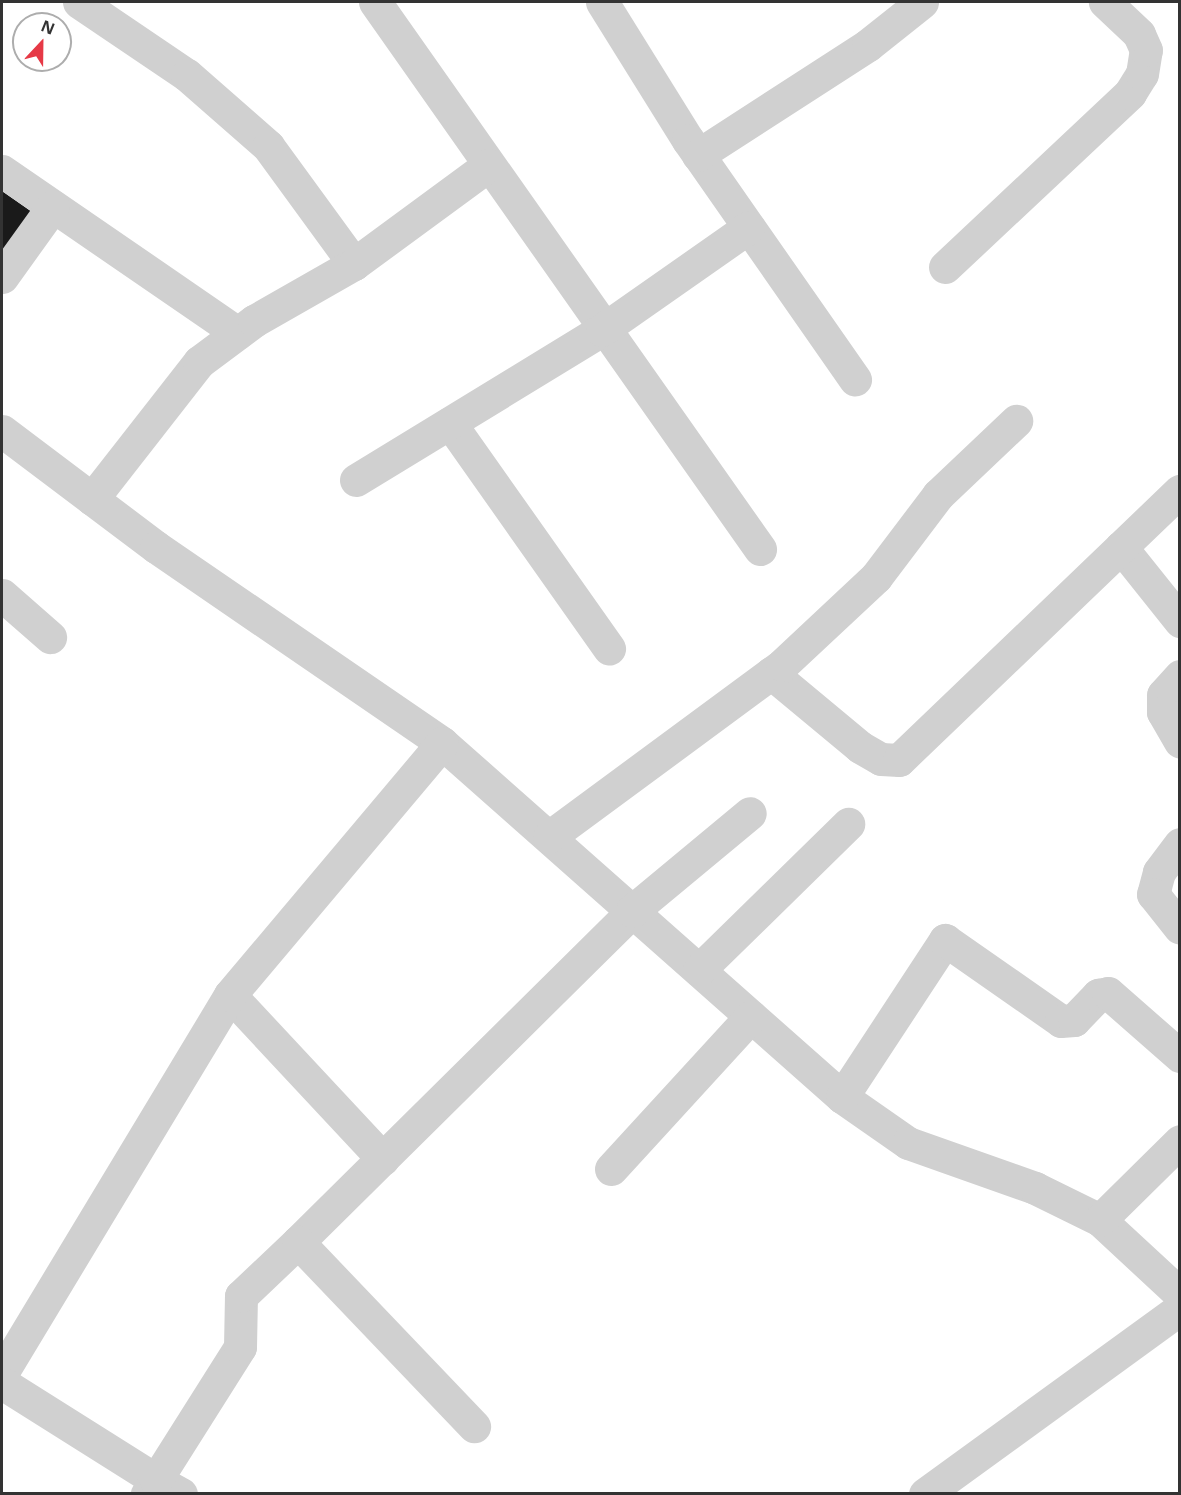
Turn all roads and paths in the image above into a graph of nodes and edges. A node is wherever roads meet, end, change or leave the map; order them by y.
1 (79, 2) edge
2 (375, 2) edge
3 (602, 2) edge
4 (922, 2) edge
5 (1105, 2) edge
6 (698, 154) junction
7 (489, 165) junction
8 (2, 171) edge
9 (52, 206) junction
10 (749, 227) junction
11 (354, 264) junction
12 (945, 267) dead end
13 (2, 277) edge
14 (602, 330) junction
15 (238, 333) junction
16 (855, 379) dead end
17 (1016, 420) dead end
18 (450, 423) junction
19 (2, 431) edge
20 (356, 480) dead end
21 (1179, 491) edge
22 (92, 499) junction
23 (1121, 547) junction
24 (760, 549) dead end
25 (2, 595) edge
26 (1179, 621) edge
27 (50, 637) dead end
28 (609, 648) dead end
29 (771, 673) junction
30 (1179, 676) edge
31 (1179, 741) edge
32 (442, 743) junction
33 (750, 813) dead end
34 (848, 824) dead end
35 (549, 837) junction
36 (1179, 844) edge
37 (632, 911) junction
38 (1179, 928) edge
39 (699, 970) junction
40 (230, 995) junction
41 (752, 1016) junction
42 (1179, 1056) edge
43 (842, 1097) junction
44 (1179, 1141) edge
45 (383, 1160) junction
46 (611, 1169) dead end
47 (1100, 1220) junction
48 (298, 1242) junction
49 (1179, 1294) edge
50 (1179, 1309) edge
51 (2, 1373) edge
52 (2, 1383) edge
53 (474, 1426) dead end
54 (161, 1489) edge
55 (925, 1494) edge

1 - 11 street
2 - 7 street
3 - 6 street
4 - 6 street
5 - 12 street
6 - 10 street
7 - 11 street
7 - 14 street
8 - 9 street
9 - 13 street
9 - 15 street
10 - 14 street
10 - 16 street
11 - 15 street
14 - 18 street
14 - 24 street
15 - 22 street
17 - 29 street
18 - 20 street
18 - 28 street
19 - 22 street
21 - 23 street
22 - 32 street
23 - 26 street
23 - 29 street
25 - 27 street
29 - 35 street
30 - 31 street
32 - 35 street
32 - 40 street
33 - 37 street
34 - 39 street
35 - 37 street
36 - 38 street
37 - 39 street
37 - 45 street
39 - 41 street
40 - 45 street
40 - 51 street
41 - 43 street
41 - 46 street
42 - 43 street
43 - 47 street
44 - 47 street
45 - 48 street
47 - 49 street
48 - 53 street
48 - 54 street
50 - 55 street
52 - 54 street

